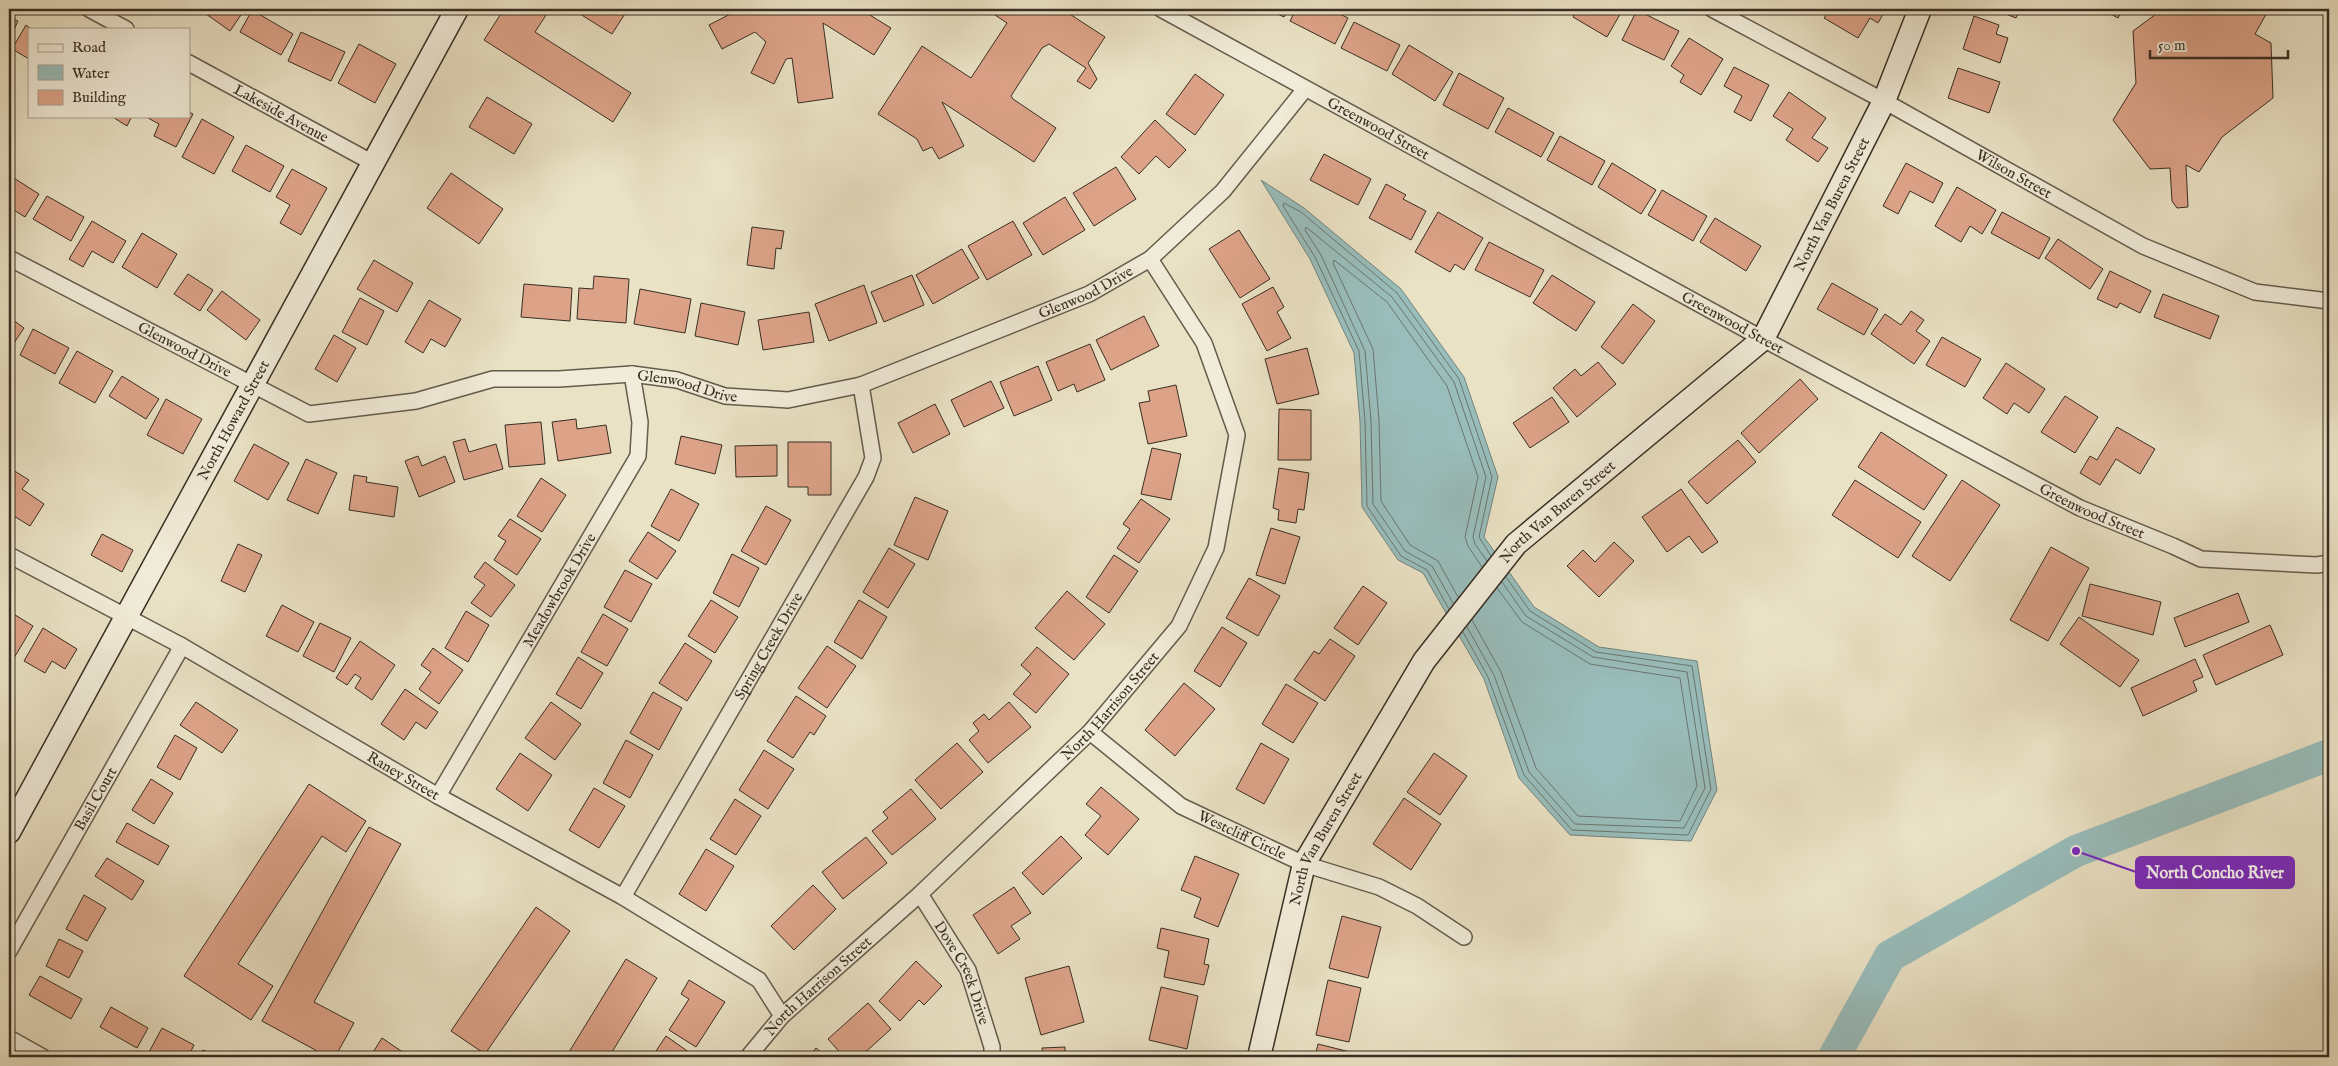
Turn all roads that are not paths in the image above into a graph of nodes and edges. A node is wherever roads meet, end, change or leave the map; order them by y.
1 (89, 9) edge
2 (457, 9) edge
3 (1161, 9) edge
4 (1712, 9) edge
5 (1920, 9) edge
6 (124, 28) edge
7 (190, 64) edge
8 (1305, 88) junction
9 (1884, 102) junction
10 (373, 163) junction
11 (9, 258) edge
12 (1150, 258) junction
13 (2329, 301) edge
14 (1763, 339) junction
15 (632, 374) junction
16 (861, 385) junction
17 (252, 386) junction
18 (9, 555) edge
19 (2329, 563) edge
20 (126, 617) junction
21 (182, 646) junction
22 (1090, 732) junction
23 (438, 796) junction
24 (9, 832) edge
25 (1304, 864) junction
26 (920, 894) junction
27 (622, 897) junction
28 (1464, 937) dead end
29 (9, 951) edge
30 (782, 1016) junction
31 (9, 1038) edge
32 (43, 1057) edge
33 (748, 1057) edge
34 (992, 1057) edge
35 (1259, 1057) edge

1 - 6 street
2 - 10 street, North Howard Street
3 - 8 street, Greenwood Street
4 - 9 street, Wilson Street
5 - 9 street, North Van Buren Street
7 - 10 street, Lakeside Avenue
8 - 12 street, Glenwood Drive
8 - 14 street, Greenwood Street
9 - 13 street, Wilson Street
9 - 14 street, North Van Buren Street
10 - 17 street, North Howard Street
11 - 17 street, Glenwood Drive
12 - 16 street, Glenwood Drive
12 - 22 street, North Harrison Street
14 - 19 street, Greenwood Street
14 - 25 street, North Van Buren Street
15 - 16 street, Glenwood Drive
15 - 17 street, Glenwood Drive
15 - 23 street, Meadowbrook Drive
16 - 27 street, Spring Creek Drive
17 - 20 street, North Howard Street
18 - 20 street, Raney Street
20 - 21 street, Raney Street
20 - 24 street, North Howard Street
21 - 23 street, Raney Street
21 - 29 street, Basil Court
22 - 25 street, Westcliff Circle
22 - 26 street, North Harrison Street
23 - 27 street, Raney Street
25 - 28 street, Westcliff Circle
25 - 35 street, North Van Buren Street
26 - 30 street, North Harrison Street
26 - 34 street, Dove Creek Drive
27 - 30 street, Raney Street
30 - 33 street, North Harrison Street
31 - 32 street

